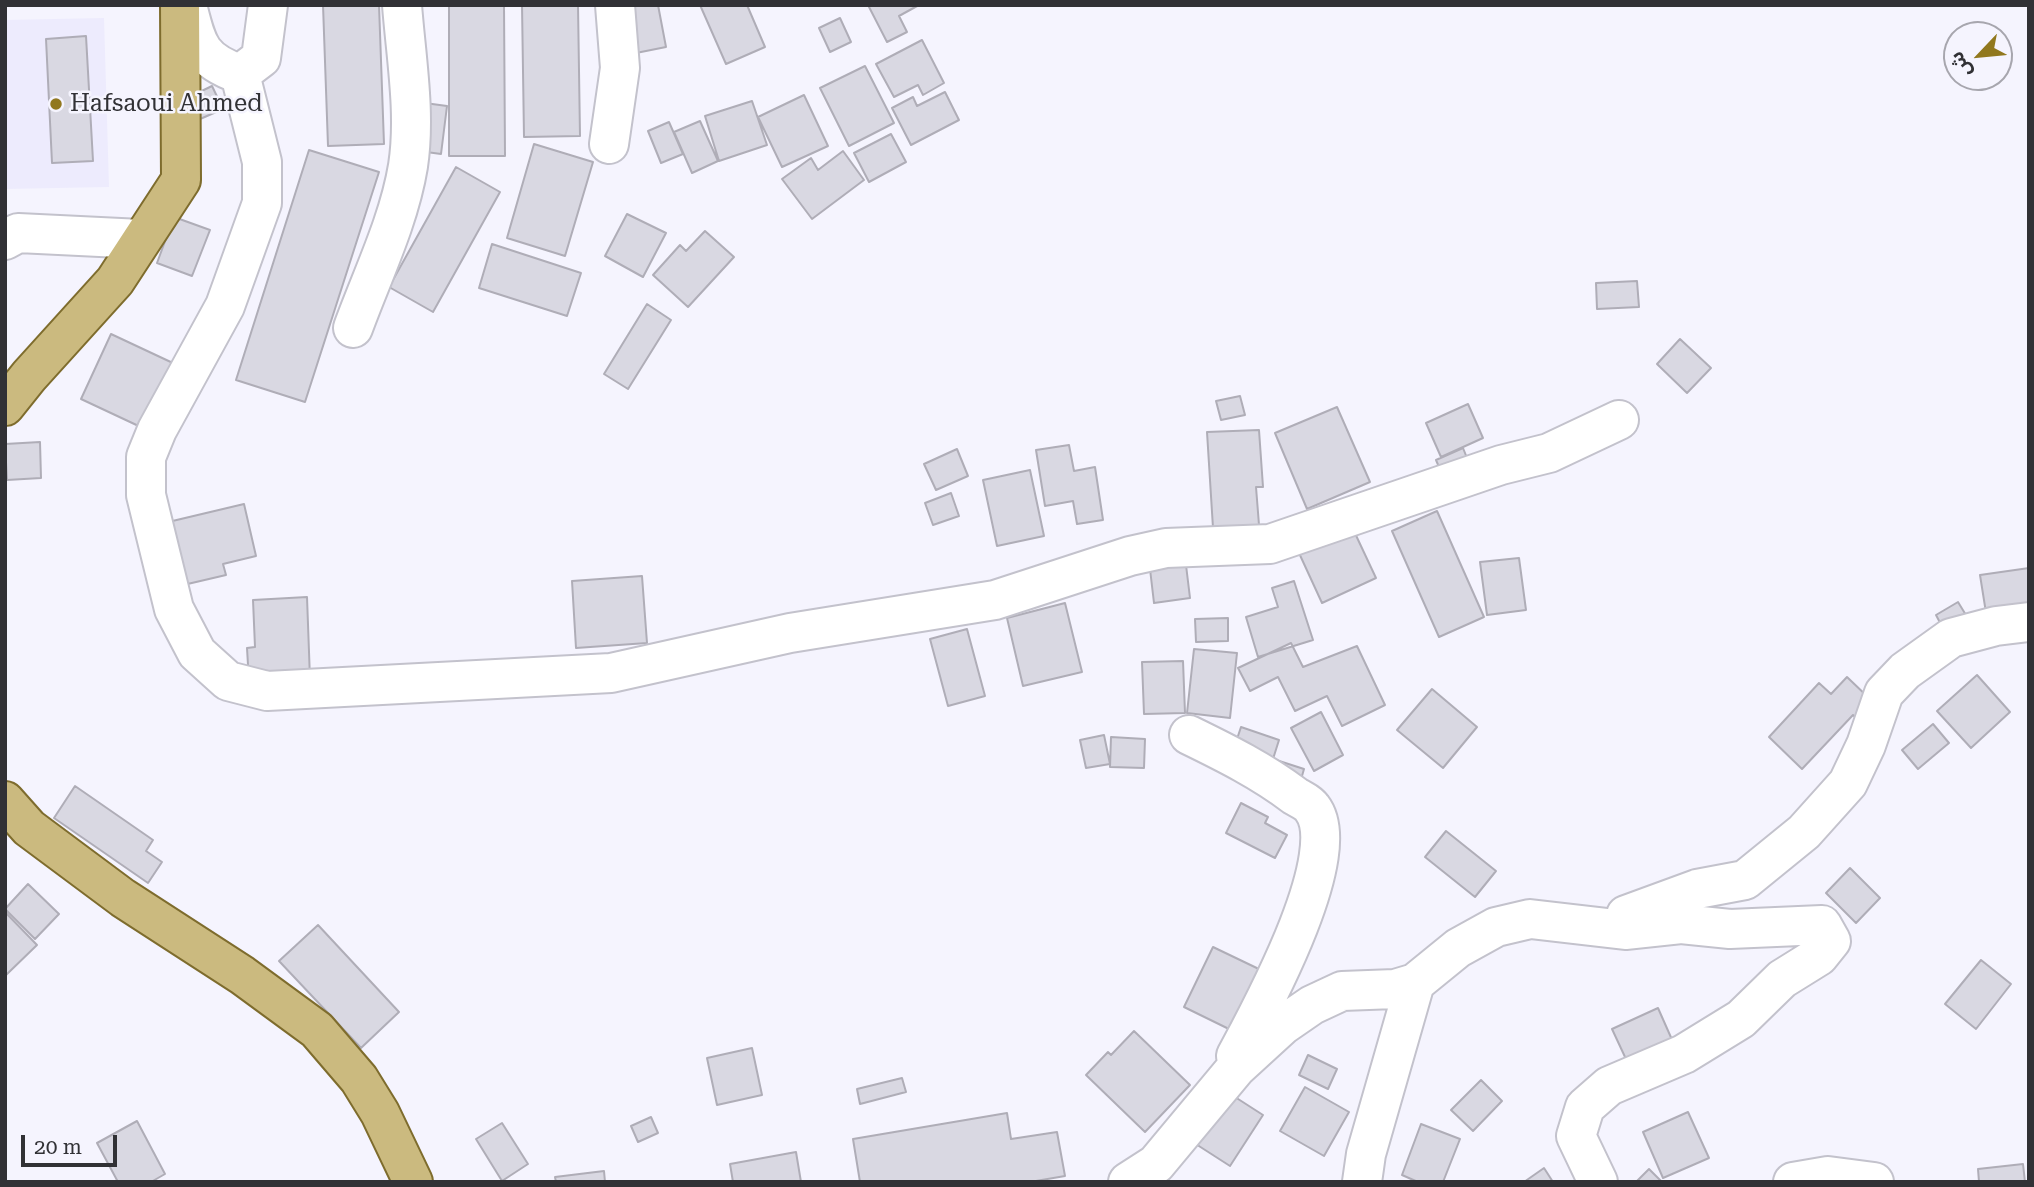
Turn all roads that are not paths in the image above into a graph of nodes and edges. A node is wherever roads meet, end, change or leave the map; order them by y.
1 (180, 5) edge
2 (187, 5) edge
3 (268, 5) edge
4 (402, 5) edge
5 (615, 5) edge
6 (240, 74) junction
7 (608, 144) dead end
8 (141, 239) junction
9 (5, 240) edge
10 (354, 328) dead end
11 (5, 407) edge
12 (1619, 420) dead end
13 (2029, 622) edge
14 (1189, 735) dead end
15 (5, 801) edge
16 (1590, 928) junction
17 (1415, 983) junction
18 (1216, 1092) junction
19 (413, 1182) edge
20 (1128, 1182) edge
21 (1362, 1182) edge
22 (1598, 1182) edge
23 (1793, 1182) edge
24 (1874, 1182) edge

1 - 8 main road
2 - 6 street
3 - 6 street
4 - 10 street
5 - 7 street
6 - 12 street
8 - 9 street
8 - 11 main road
13 - 16 street
14 - 18 street
15 - 19 main road
16 - 17 street
16 - 22 street
17 - 18 street
17 - 21 street
18 - 20 street
23 - 24 street

